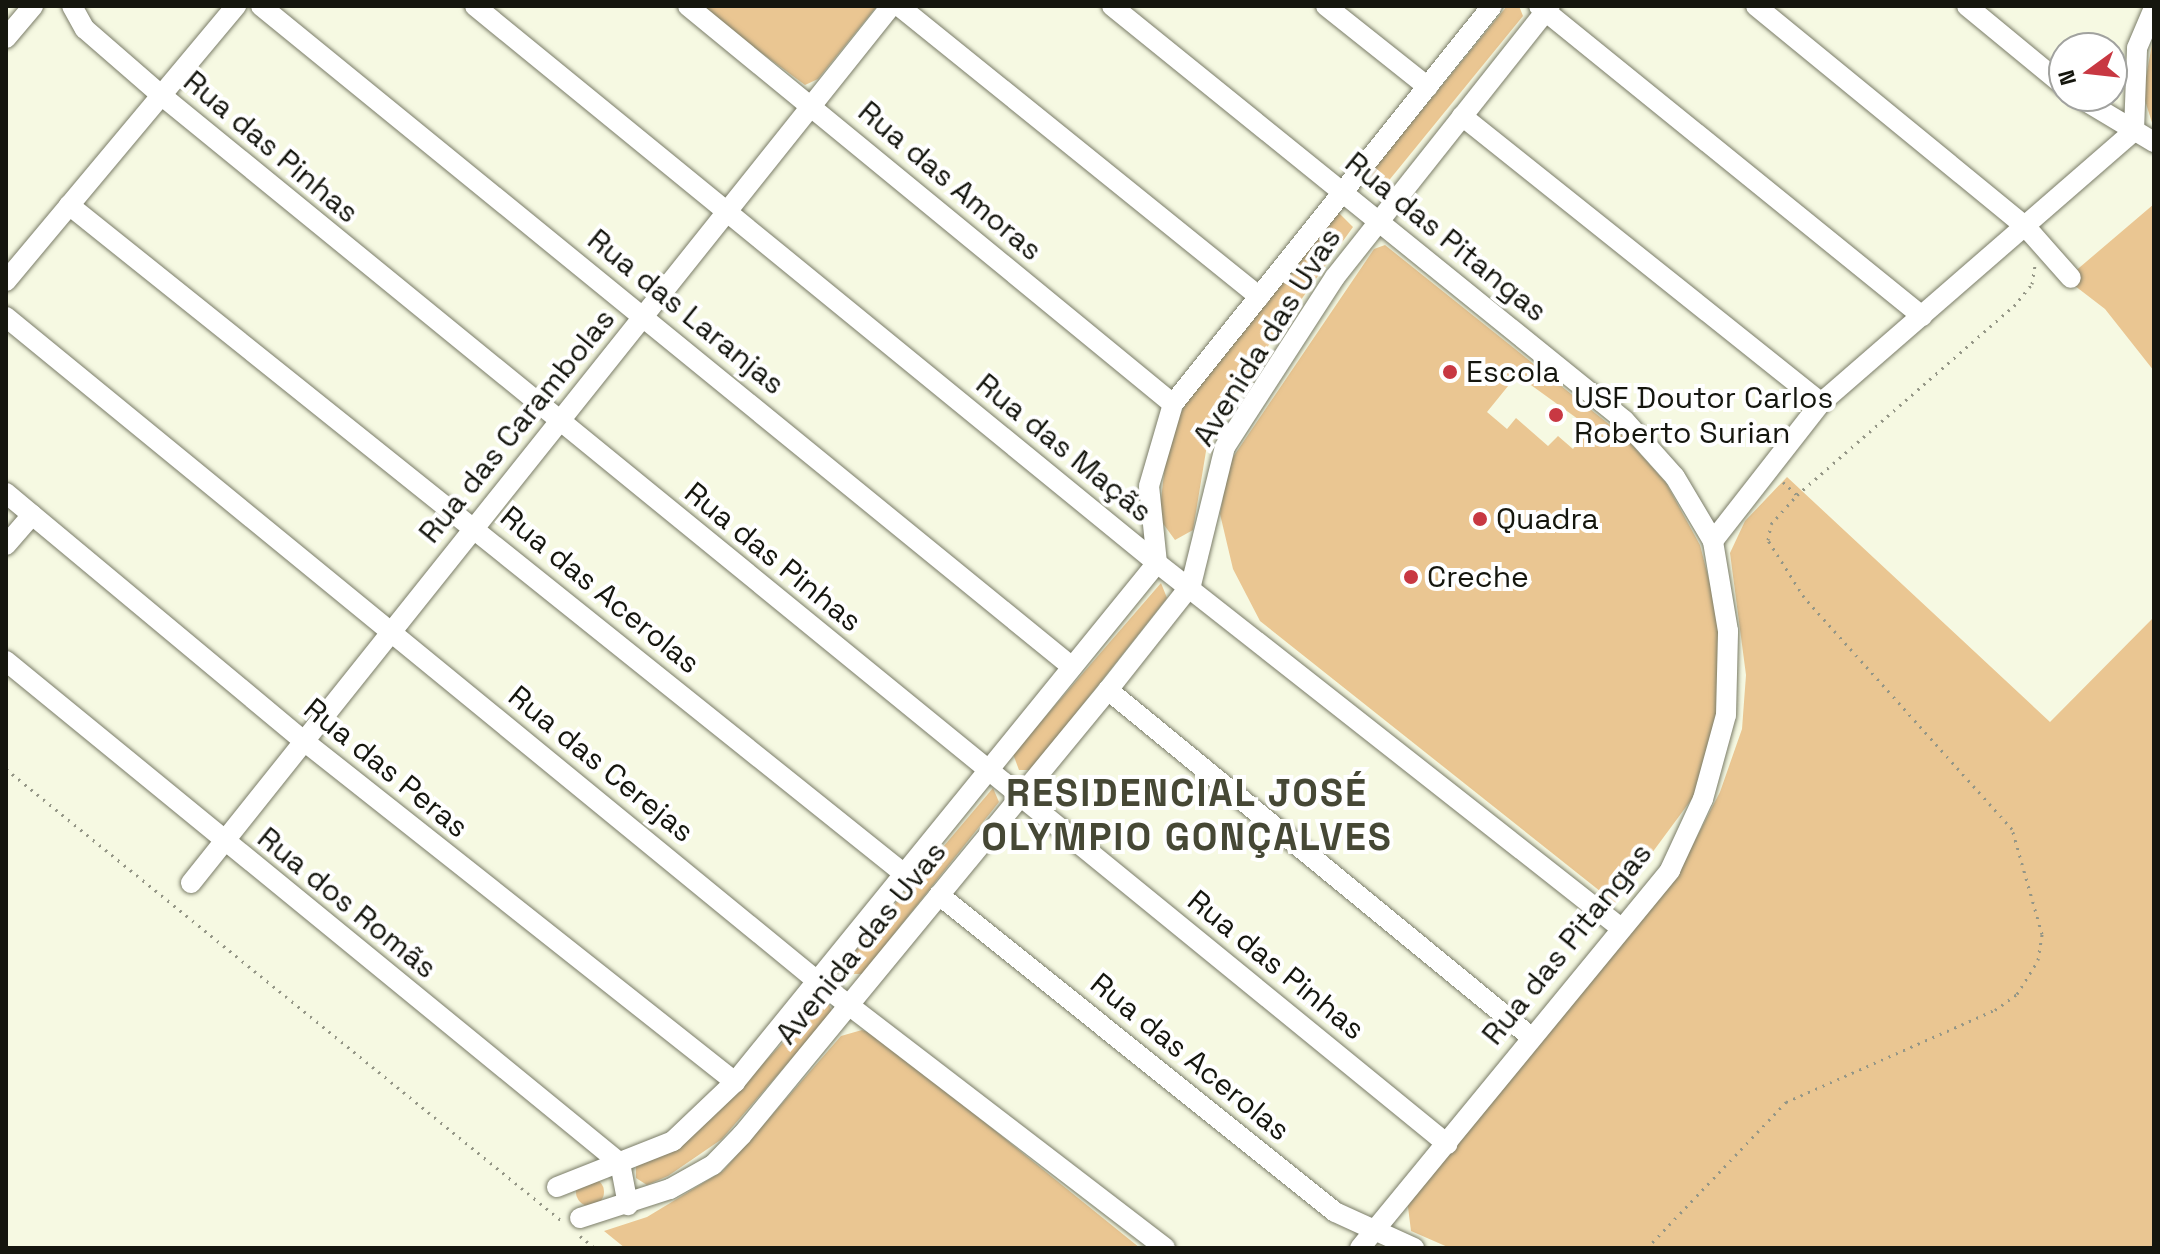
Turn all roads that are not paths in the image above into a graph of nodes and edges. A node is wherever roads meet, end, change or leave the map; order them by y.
1 (33, 6) edge
2 (72, 6) edge
3 (236, 6) edge
4 (261, 6) edge
5 (475, 6) edge
6 (688, 6) edge
7 (891, 6) edge
8 (899, 6) edge
9 (1112, 6) edge
10 (1326, 6) edge
11 (1492, 6) edge
12 (1756, 6) edge
13 (1967, 6) edge
14 (1545, 8) edge
15 (2154, 8) edge
16 (6, 38) edge
17 (2048, 73) edge
18 (1428, 87) junction
19 (161, 95) junction
20 (811, 105) junction
21 (2103, 112) edge
22 (1462, 116) junction
23 (2134, 131) junction
24 (2154, 142) edge
25 (1343, 192) junction
26 (69, 205) junction
27 (727, 211) junction
28 (1380, 219) junction
29 (2025, 226) junction
30 (2071, 278) dead end
31 (6, 281) edge
32 (1259, 297) junction
33 (644, 315) junction
34 (1922, 316) junction
35 (6, 317) edge
36 (1821, 403) junction
37 (1173, 404) junction
38 (558, 423) junction
39 (6, 493) edge
40 (32, 515) junction
41 (475, 527) junction
42 (1713, 541) junction
43 (6, 545) edge
44 (1157, 563) junction
45 (1191, 585) junction
46 (392, 631) junction
47 (6, 661) edge
48 (1072, 667) junction
49 (1108, 690) junction
50 (304, 741) junction
51 (988, 769) junction
52 (1021, 795) junction
53 (224, 841) junction
54 (903, 873) junction
55 (191, 883) dead end
56 (939, 895) junction
57 (1621, 928) junction
58 (816, 980) junction
59 (849, 1005) junction
60 (1531, 1037) junction
61 (735, 1082) junction
62 (1447, 1144) junction
63 (620, 1163) junction
64 (557, 1187) dead end
65 (628, 1205) junction
66 (580, 1218) dead end
67 (1366, 1240) edge
68 (1165, 1248) edge
69 (1414, 1248) edge

1 - 16 street
2 - 19 street, Rua das Pinhas
3 - 19 street
4 - 33 street, Rua das Laranjas
5 - 27 street, Rua das Maçãs
6 - 20 street, Rua das Amoras
7 - 20 street, Rua das Carambolas
8 - 32 street
9 - 25 street, Rua das Pitangas
10 - 18 street
11 - 18 street, Avenida das Uvas
12 - 29 street
13 - 17 street
14 - 22 street, Avenida das Uvas
14 - 34 street
15 - 23 street
18 - 25 street, Avenida das Uvas
19 - 26 street
19 - 38 street, Rua das Pinhas
20 - 27 street, Rua das Carambolas
20 - 37 street, Rua das Amoras
21 - 23 street
22 - 28 street, Avenida das Uvas
22 - 36 street
23 - 24 street
23 - 29 street
25 - 28 street, Rua das Pitangas
25 - 32 street, Avenida das Uvas
26 - 31 street
26 - 41 street, Rua das Acerolas
27 - 33 street, Rua das Carambolas
27 - 44 street, Rua das Maçãs
28 - 42 street, Rua das Pitangas
28 - 45 street, Avenida das Uvas
29 - 30 street
29 - 34 street
32 - 37 street, Avenida das Uvas
33 - 38 street, Rua das Carambolas
33 - 48 street, Rua das Laranjas
34 - 36 street
35 - 46 street, Rua das Cerejas
36 - 42 street
37 - 44 street, Avenida das Uvas
38 - 41 street, Rua das Carambolas
38 - 51 street, Rua das Pinhas
39 - 40 street, Rua das Peras
40 - 43 street
40 - 50 street, Rua das Peras
41 - 46 street, Rua das Carambolas
41 - 54 street, Rua das Acerolas
42 - 57 street, Rua das Pitangas
44 - 45 street, Rua das Maçãs
44 - 48 street, Avenida das Uvas
45 - 49 street, Avenida das Uvas
45 - 57 street, Rua das Maçãs
46 - 50 street, Rua das Carambolas
46 - 58 street, Rua das Cerejas
47 - 53 street, Rua dos Romãs
48 - 51 street, Avenida das Uvas
49 - 52 street, Avenida das Uvas
49 - 60 street
50 - 53 street, Rua das Carambolas
50 - 61 street, Rua das Peras
51 - 52 street, Rua das Pinhas
51 - 54 street, Avenida das Uvas
52 - 56 street, Avenida das Uvas
52 - 62 street, Rua das Pinhas
53 - 55 street, Rua das Carambolas
53 - 63 street, Rua dos Romãs
54 - 58 street, Avenida das Uvas
56 - 59 street, Avenida das Uvas
56 - 67 street, Rua das Acerolas
57 - 60 street, Rua das Pitangas
58 - 59 street, Rua das Cerejas
58 - 61 street, Avenida das Uvas
59 - 65 street, Avenida das Uvas
59 - 68 street, Rua das Cerejas
60 - 62 street, Rua das Pitangas
61 - 63 street, Avenida das Uvas
62 - 67 street, Rua das Pitangas
63 - 64 street, Avenida das Uvas
63 - 65 street
65 - 66 street, Avenida das Uvas
67 - 69 street, Rua das Acerolas

